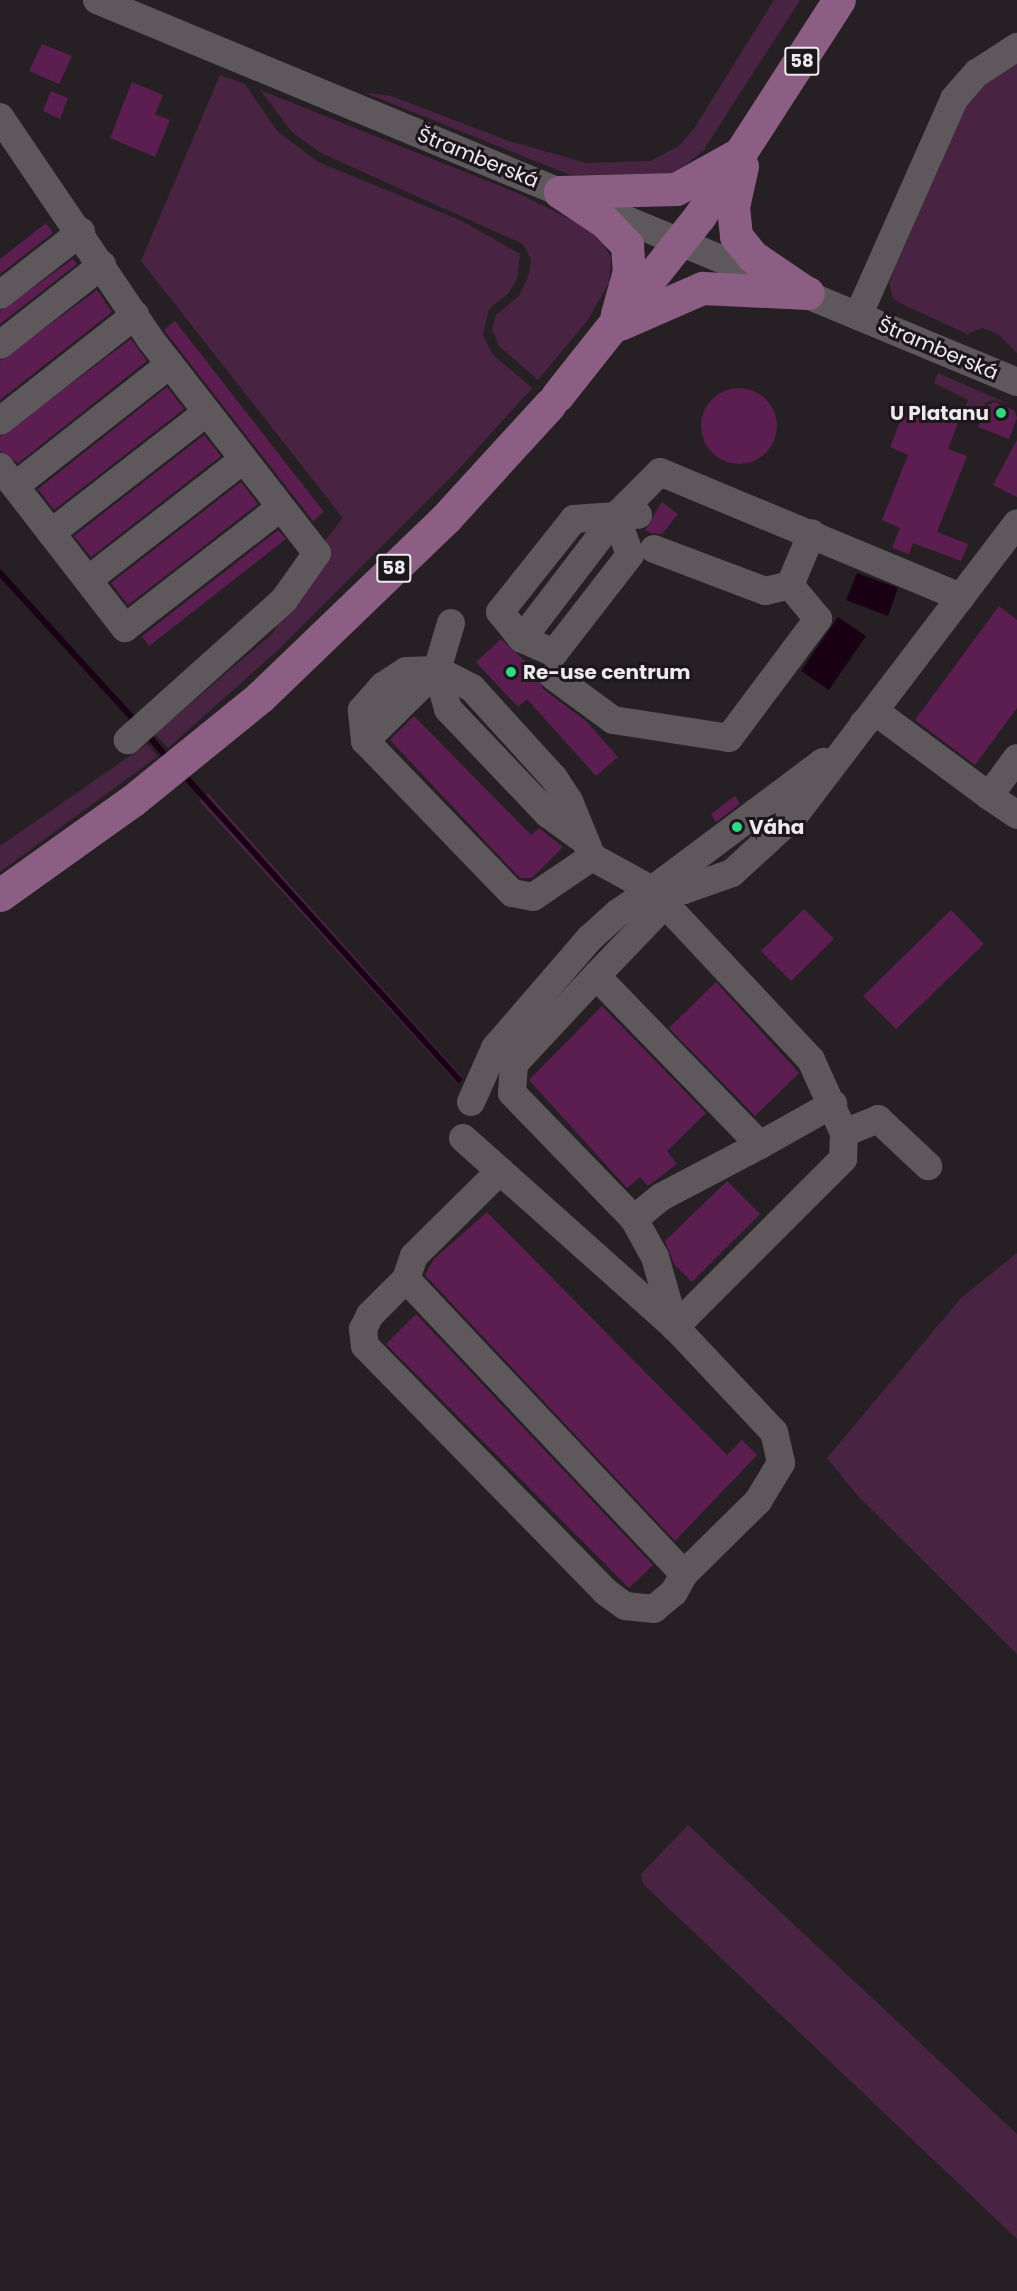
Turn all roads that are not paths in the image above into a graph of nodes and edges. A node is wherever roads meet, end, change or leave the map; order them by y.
1 (97, 0) edge
2 (839, 0) edge
3 (1017, 47) edge
4 (0, 117) edge
5 (746, 150) junction
6 (560, 192) junction
7 (81, 232) junction
8 (680, 241) junction
9 (102, 265) junction
10 (808, 293) junction
11 (0, 295) edge
12 (135, 315) junction
13 (858, 316) junction
14 (613, 327) junction
15 (0, 345) edge
16 (170, 364) junction
17 (1017, 382) edge
18 (207, 412) junction
19 (0, 421) edge
20 (244, 459) junction
21 (7, 476) edge
22 (637, 505) junction
23 (281, 507) junction
24 (1017, 522) edge
25 (51, 533) junction
26 (812, 533) junction
27 (654, 549) dead end
28 (1008, 555) edge
29 (88, 580) junction
30 (790, 585) junction
31 (961, 597) junction
32 (452, 623) dead end
33 (437, 670) junction
34 (553, 676) dead end
35 (876, 712) junction
36 (128, 740) dead end
37 (1017, 758) edge
38 (989, 796) junction
39 (1017, 815) edge
40 (586, 847) junction
41 (0, 895) edge
42 (658, 897) junction
43 (596, 976) junction
44 (471, 1102) dead end
45 (833, 1104) junction
46 (844, 1133) junction
47 (463, 1138) dead end
48 (760, 1145) junction
49 (928, 1166) dead end
50 (500, 1171) junction
51 (634, 1219) junction
52 (405, 1279) junction
53 (675, 1327) junction
54 (684, 1574) junction

1 - 6 street, Štramberská
2 - 5 main road, 58
3 - 13 street, Štramberská
4 - 7 street
5 - 6 main road, 58
5 - 8 main road, 58
5 - 10 main road, 58
6 - 8 street, Štramberská
6 - 14 main road, 58
7 - 9 street
7 - 11 street
8 - 10 street, Štramberská
8 - 14 main road, 58
9 - 12 street
9 - 15 street
10 - 13 street, Štramberská
10 - 14 main road, 58
12 - 16 street
12 - 19 street
13 - 17 street, Štramberská
14 - 41 main road, 58
16 - 18 street
16 - 21 street
18 - 20 street
18 - 25 street
20 - 23 street
20 - 29 street
21 - 25 street
22 - 22 street
22 - 26 street
23 - 29 street
23 - 36 street
24 - 28 street
25 - 29 street
26 - 30 street
26 - 31 street
27 - 30 street
28 - 31 street
30 - 34 street
31 - 35 street
32 - 33 street
33 - 40 street
33 - 40 street
35 - 38 street
35 - 42 street
37 - 38 street
38 - 39 street
40 - 42 street
42 - 43 street
42 - 44 street
42 - 45 street
43 - 48 street
43 - 51 street
45 - 46 street
45 - 48 street
46 - 49 street
46 - 53 street
47 - 50 street
48 - 51 street
50 - 52 street
50 - 53 street
51 - 53 street
52 - 54 street
52 - 54 street
53 - 54 street

